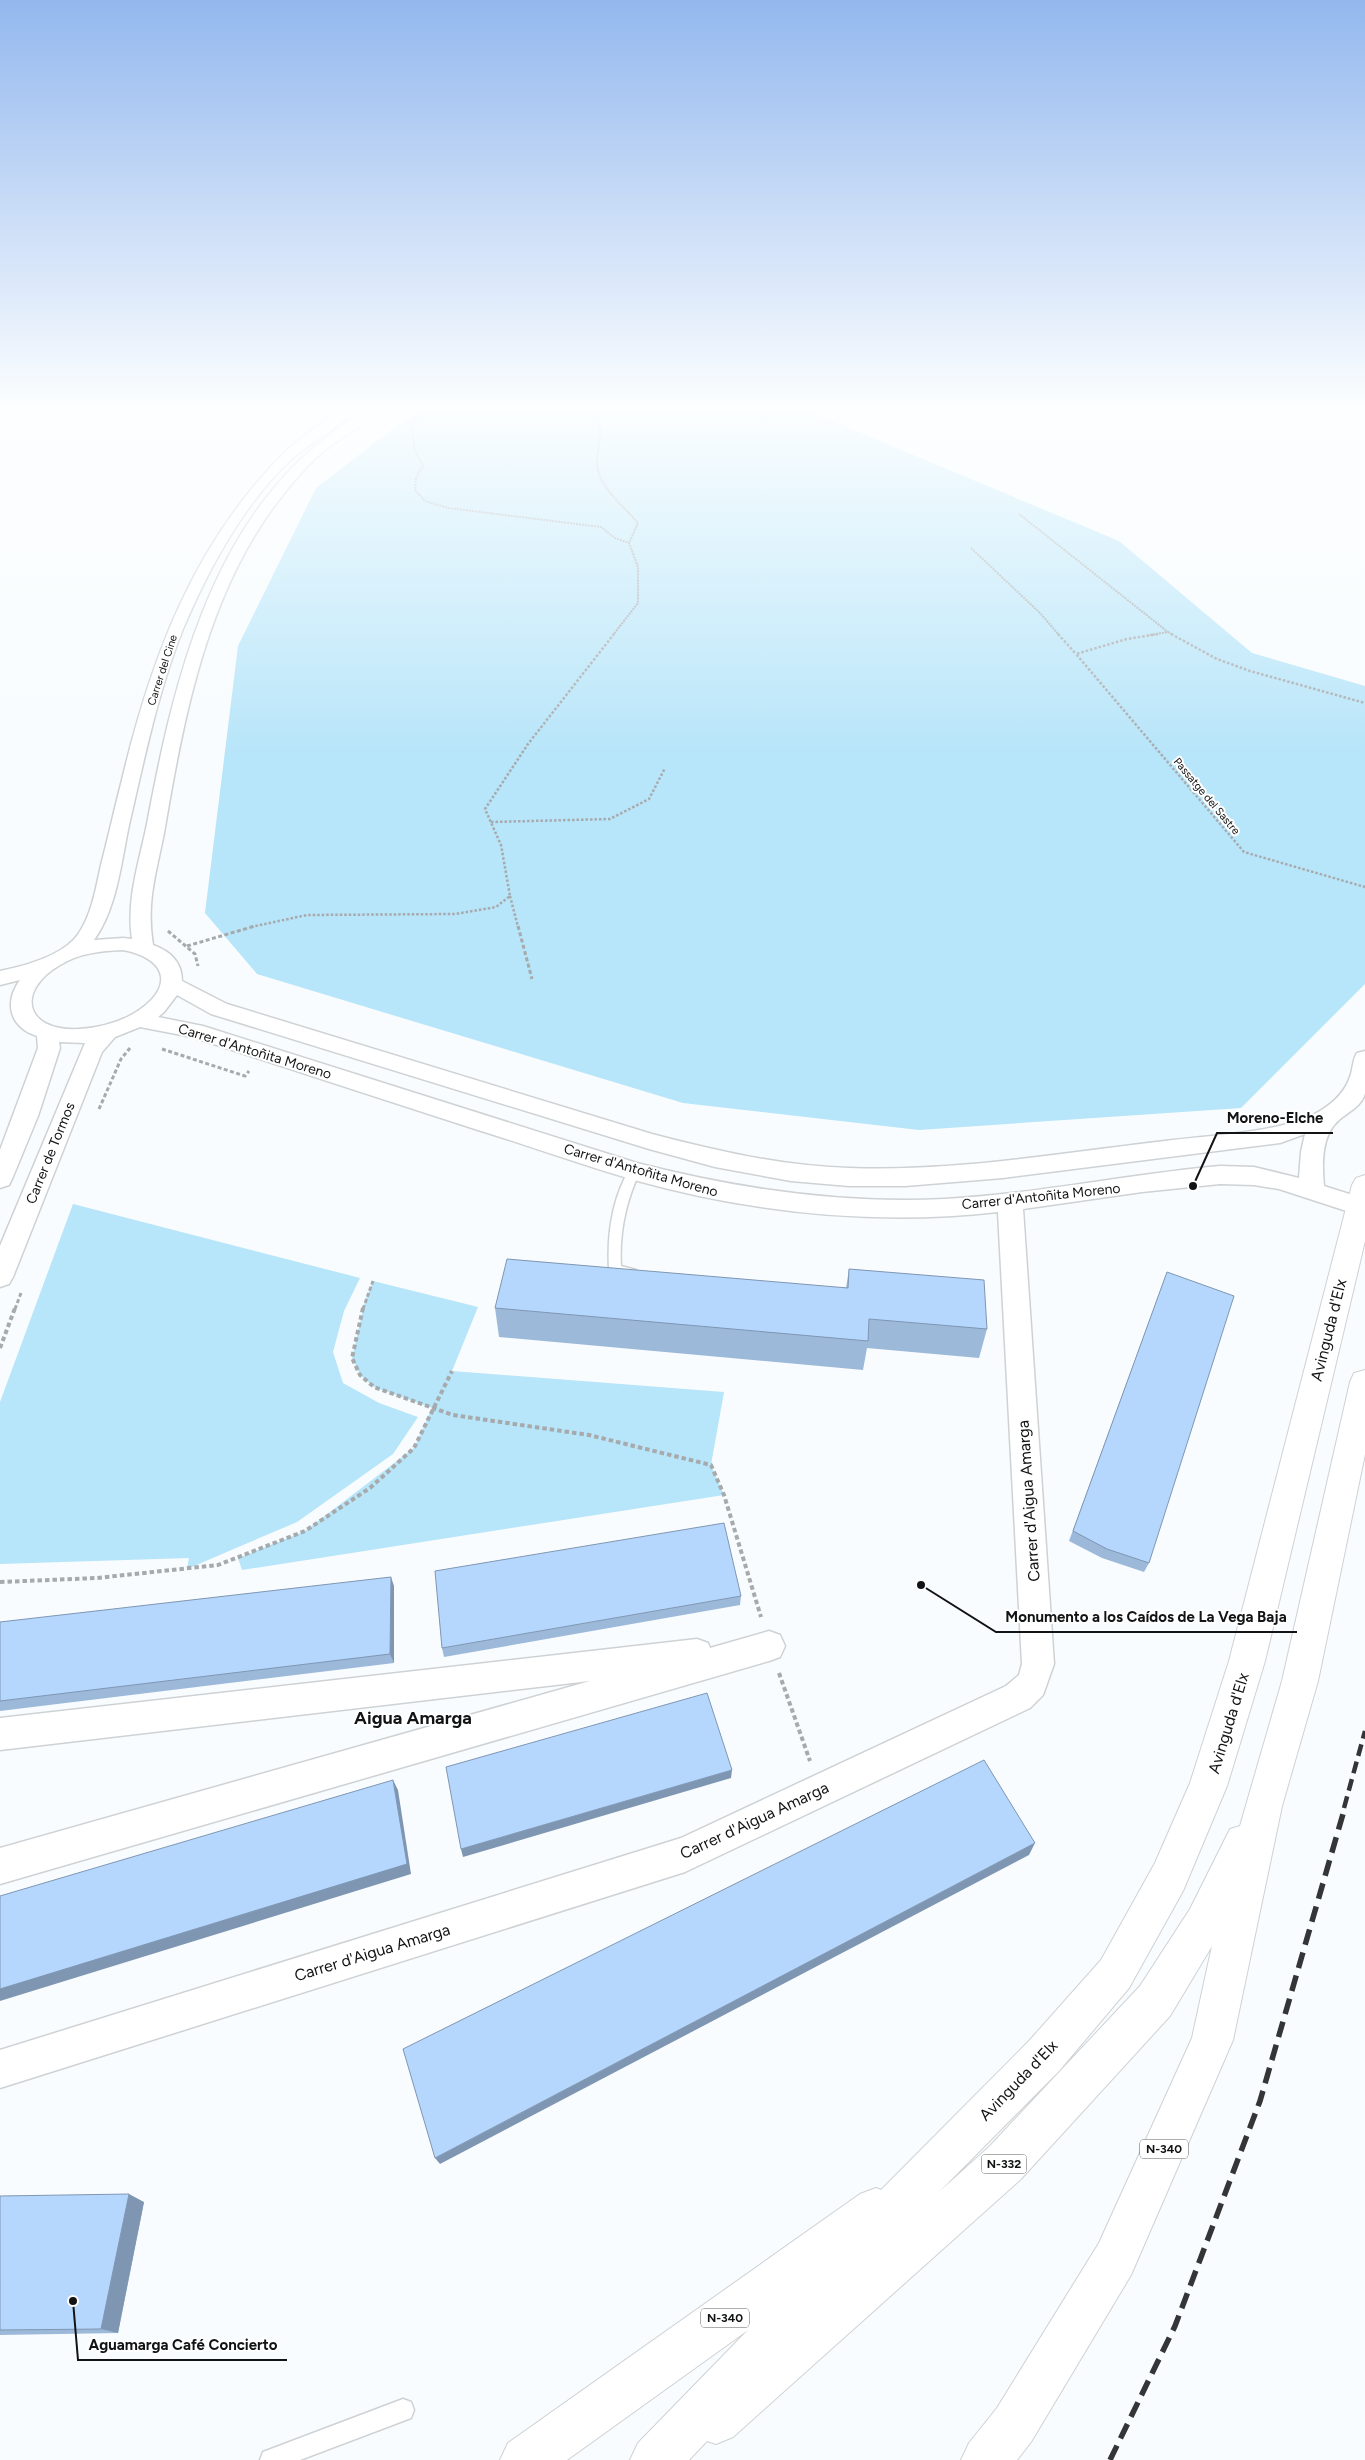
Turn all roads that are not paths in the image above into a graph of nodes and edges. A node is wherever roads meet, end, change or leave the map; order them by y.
1 (230, 526) edge
2 (254, 526) edge
3 (143, 947) junction
4 (77, 950) junction
5 (42, 968) junction
6 (0, 978) edge
7 (172, 984) junction
8 (0, 1002) edge
9 (21, 1008) junction
10 (139, 1020) junction
11 (47, 1032) junction
12 (115, 1039) junction
13 (1365, 1058) edge
14 (1327, 1117) junction
15 (634, 1171) junction
16 (0, 1179) edge
17 (1312, 1190) junction
18 (1363, 1200) edge
19 (1011, 1202) junction
20 (643, 1275) edge
21 (0, 1278) edge
22 (1365, 1382) edge
23 (0, 1734) edge
24 (1263, 1806) junction
25 (0, 1866) edge
26 (0, 2069) edge
27 (924, 2176) junction
28 (403, 2410) dead end
29 (271, 2460) edge
30 (525, 2460) edge
31 (655, 2460) edge
32 (670, 2460) edge
33 (986, 2460) edge

1 - 4 street, Carrer del Cine
2 - 3 street, Carrer del Cine
3 - 4 street
3 - 7 street
4 - 5 street
5 - 6 street
5 - 9 street
7 - 10 street
7 - 14 street, Carrer d'Antoñita Moreno
8 - 9 street
9 - 11 street
10 - 12 street
10 - 15 street, Carrer d'Antoñita Moreno
11 - 12 street
11 - 16 street
12 - 21 street, Carrer de Tormos
13 - 14 street
14 - 17 street
15 - 19 street, Carrer d'Antoñita Moreno
15 - 20 lane
17 - 18 street, Carrer d'Antoñita Moreno
17 - 19 street, Carrer d'Antoñita Moreno
18 - 27 highway, Avinguda d'Elx
19 - 26 street, Carrer d'Aigua Amarga
22 - 24 highway
23 - 25 street
24 - 32 highway, N-332
24 - 33 highway, N-340
27 - 30 highway, N-340
27 - 31 highway
28 - 29 lane

